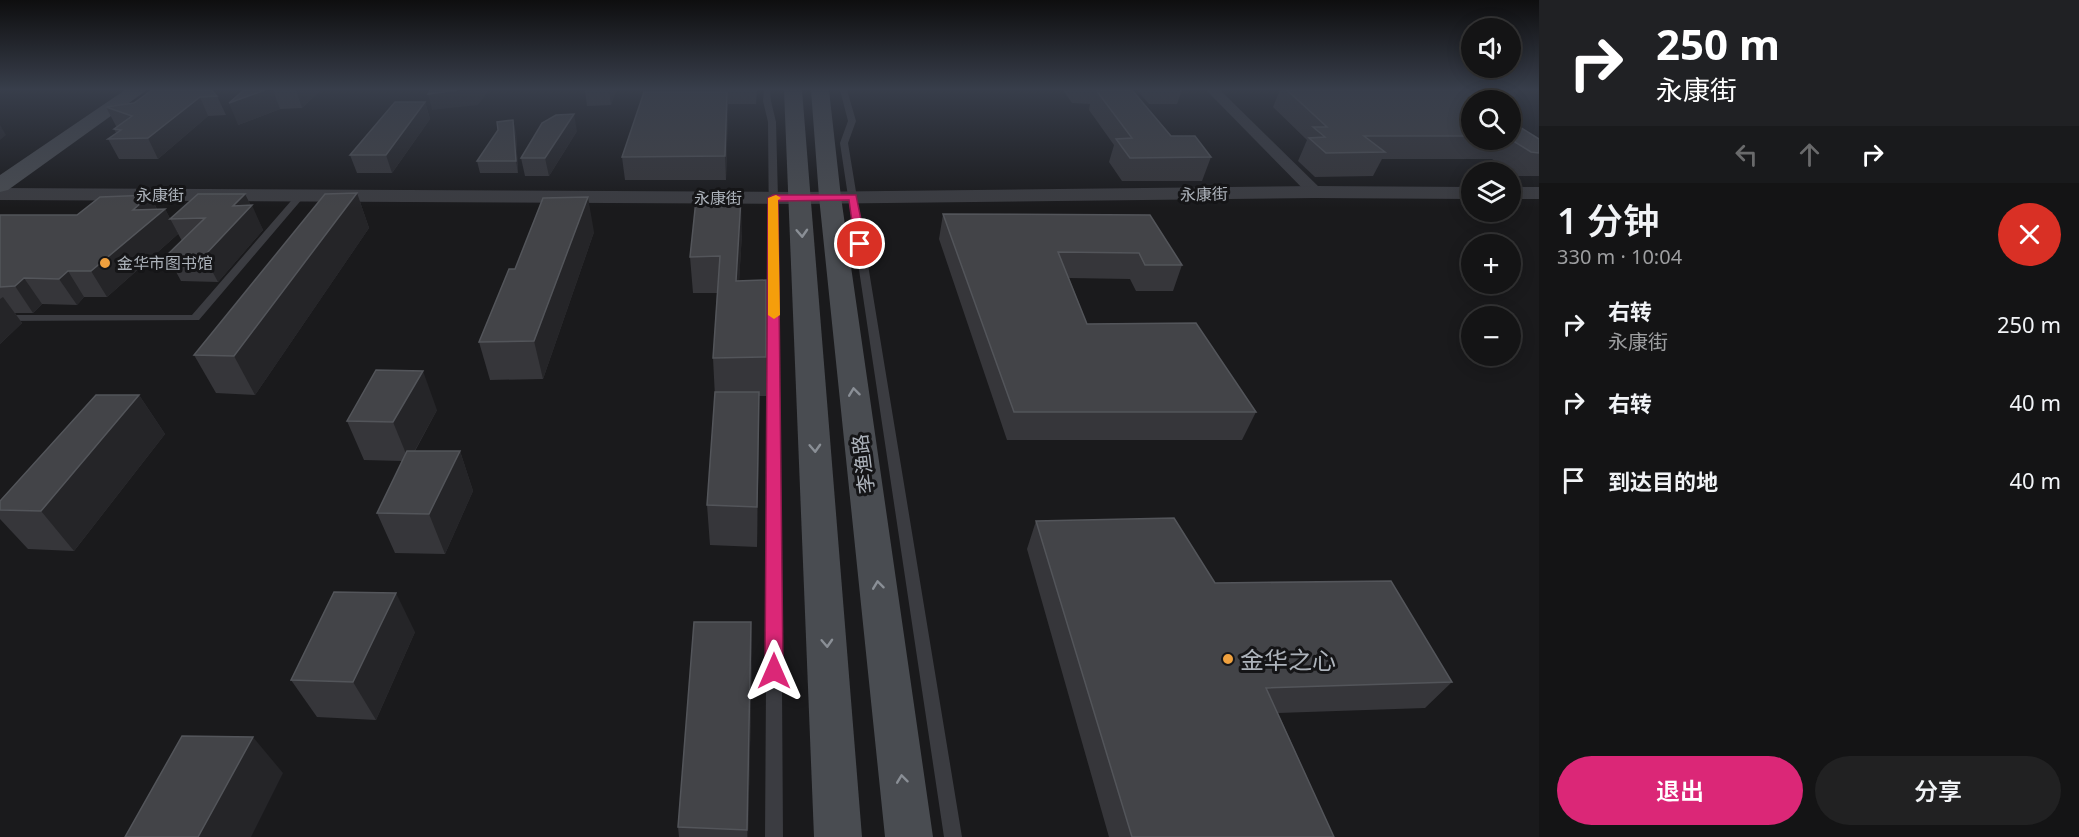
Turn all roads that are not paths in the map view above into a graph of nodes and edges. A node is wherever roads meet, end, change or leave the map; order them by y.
1 (60, 129) edge
2 (81, 129) edge
3 (776, 129) edge
4 (801, 129) edge
5 (818, 129) edge
6 (849, 129) edge
7 (1251, 129) edge
8 (0, 170) edge
9 (0, 185) edge
10 (1315, 192) junction
11 (1461, 193) edge
12 (1521, 193) edge
13 (1539, 193) edge
14 (0, 194) edge
15 (300, 196) junction
16 (814, 198) junction
17 (0, 318) edge
18 (774, 837) edge
19 (838, 837) edge
20 (909, 837) edge
21 (953, 837) edge

1 - 8 main road
2 - 9 main road
3 - 16 lane
4 - 16 main road, 李渔路
5 - 16 main road, 李渔路
6 - 16 lane
7 - 10 street
10 - 11 street, 永康街
10 - 16 street, 永康街
12 - 13 street
14 - 15 street, 永康街
15 - 16 street, 永康街
15 - 17 lane
16 - 18 lane
16 -> 19 main road, 李渔路
20 -> 16 main road, 李渔路
16 - 21 lane

